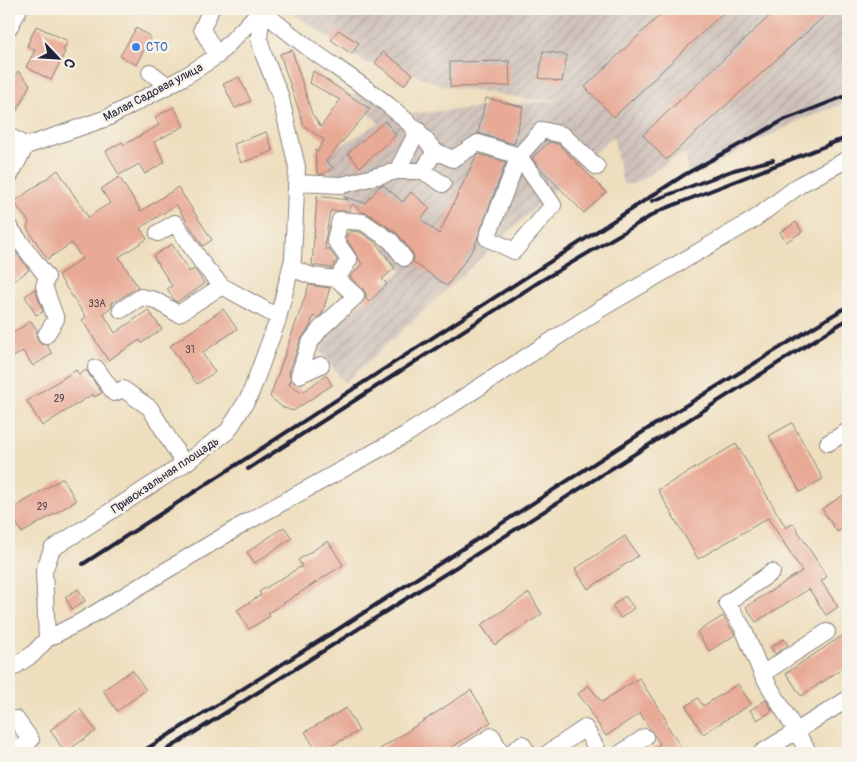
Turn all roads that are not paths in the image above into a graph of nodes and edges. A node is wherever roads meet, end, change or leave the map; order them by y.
1 (19, 9) edge
2 (211, 9) edge
3 (262, 10) edge
4 (9, 28) edge
5 (217, 56) junction
6 (150, 72) dead end
7 (168, 86) junction
8 (418, 130) junction
9 (9, 136) edge
10 (26, 146) junction
11 (435, 151) junction
12 (519, 156) junction
13 (848, 159) edge
14 (597, 167) dead end
15 (397, 171) junction
16 (423, 171) junction
17 (9, 177) edge
18 (296, 183) junction
19 (443, 184) dead end
20 (9, 227) edge
21 (158, 233) dead end
22 (404, 258) dead end
23 (291, 268) junction
24 (337, 279) junction
25 (222, 286) junction
26 (121, 310) dead end
27 (278, 318) junction
28 (46, 335) dead end
29 (321, 365) dead end
30 (96, 368) dead end
31 (848, 431) edge
32 (828, 443) dead end
33 (184, 464) junction
34 (772, 572) dead end
35 (827, 632) dead end
36 (48, 639) junction
37 (9, 670) edge
38 (762, 674) junction
39 (848, 699) edge
40 (16, 719) dead end
41 (795, 732) junction
42 (645, 738) dead end
43 (9, 748) edge
44 (465, 753) edge
45 (501, 753) edge
46 (511, 753) edge
47 (528, 753) edge
48 (548, 753) edge
49 (599, 753) edge
50 (621, 753) edge
51 (762, 753) edge
52 (809, 753) edge

1 - 4 street
2 - 5 street
3 - 5 street, Малая Садовая улица
3 - 8 street
3 - 18 street, Привокзальная площадь
5 - 7 street, Малая Садовая улица
6 - 7 street
7 - 10 street, Малая Садовая улица
8 - 11 street
8 - 15 street
9 - 10 street
10 - 17 street
11 - 12 street
11 - 16 street
12 - 12 street
12 - 14 street
13 - 36 street
15 - 16 street
15 - 18 street
16 - 19 street
18 - 23 street, Привокзальная площадь
20 - 28 street
21 - 25 street
22 - 24 street
23 - 24 street
23 - 27 street, Привокзальная площадь
24 - 29 street
25 - 26 street
25 - 27 street
27 - 33 street, Привокзальная площадь
30 - 33 street
31 - 32 street
33 - 36 street, Привокзальная площадь
34 - 38 street
35 - 38 street
36 - 37 street
38 - 41 street
39 - 41 street
40 - 43 street
41 - 51 street
41 - 52 street
42 - 50 street
44 - 45 street
46 - 47 street
48 - 49 street

